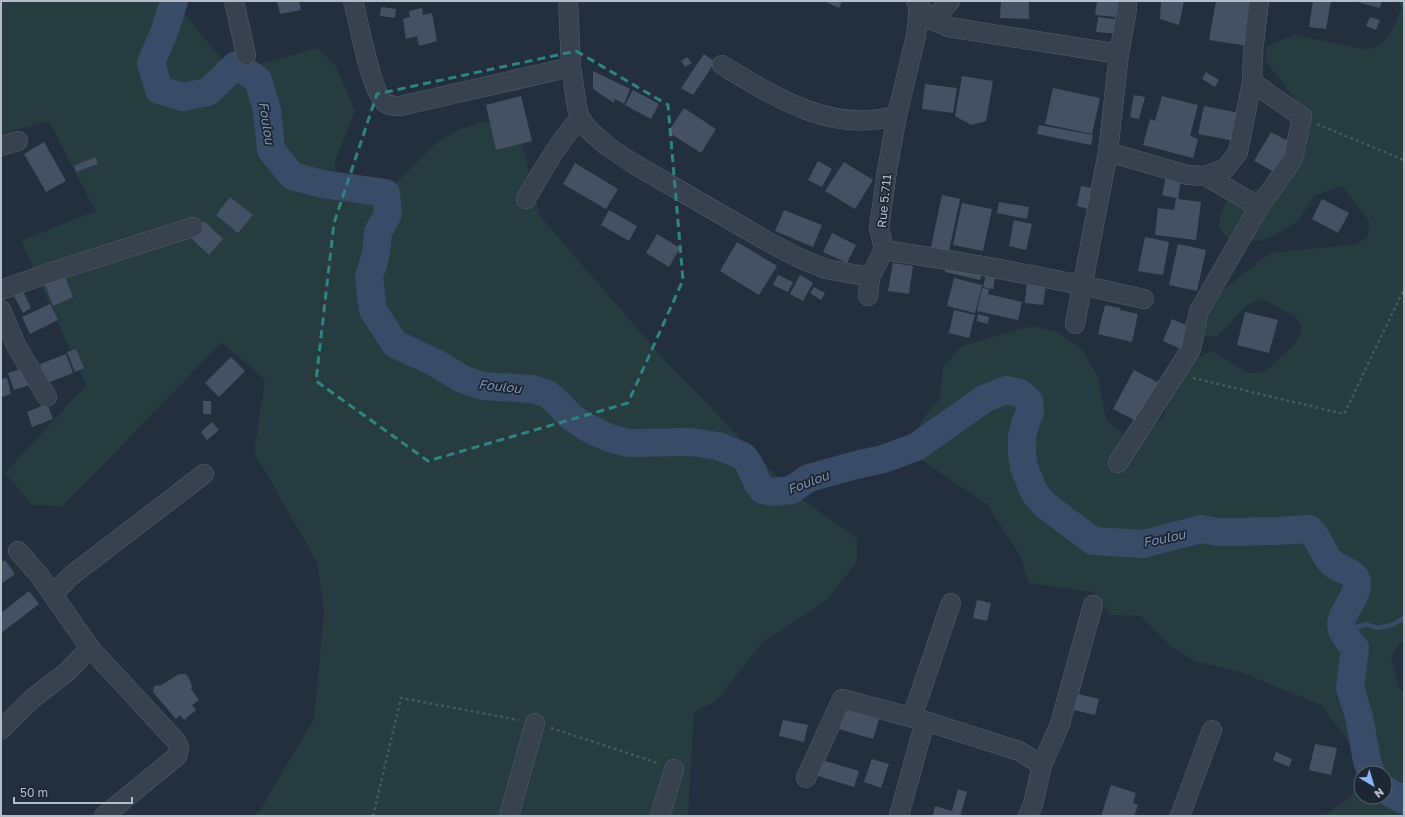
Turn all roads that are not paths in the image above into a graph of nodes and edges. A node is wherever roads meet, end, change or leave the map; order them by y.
1 (234, 1) edge
2 (355, 1) edge
3 (568, 1) edge
4 (950, 1) edge
5 (1127, 1) edge
6 (1259, 1) edge
7 (917, 4) edge
8 (933, 20) junction
9 (246, 54) dead end
10 (1119, 54) junction
11 (722, 65) dead end
12 (571, 67) junction
13 (1252, 82) junction
14 (897, 115) junction
15 (580, 118) junction
16 (1108, 152) junction
17 (1206, 176) junction
18 (526, 200) dead end
19 (1259, 207) junction
20 (193, 227) dead end
21 (884, 250) junction
22 (870, 277) junction
23 (1082, 284) junction
24 (1, 290) edge
25 (868, 296) dead end
26 (1144, 299) dead end
27 (1, 310) edge
28 (1075, 324) dead end
29 (47, 397) dead end
30 (1118, 463) dead end
31 (204, 474) dead end
32 (18, 551) dead end
33 (53, 594) junction
34 (951, 603) dead end
35 (1094, 605) dead end
36 (90, 648) junction
37 (919, 719) junction
38 (535, 723) road end
39 (1, 730) edge
40 (1212, 730) dead end
41 (1042, 765) junction
42 (674, 769) road end
43 (806, 778) dead end
44 (104, 816) edge
45 (509, 816) edge
46 (660, 816) edge
47 (899, 816) edge
48 (1028, 816) edge
49 (1180, 816) edge

1 - 9 street
2 - 12 street
3 - 12 street
4 - 8 street
5 - 10 street
6 - 13 street
7 - 8 street
7 - 14 street, Rue 5.711
8 - 10 street
10 - 16 street
11 - 14 street
12 - 15 street
13 - 17 street
13 - 19 street
14 - 21 street, Rue 5.711
15 - 18 street
15 - 22 street
16 - 17 street
16 - 23 street
17 - 19 street
19 - 30 street
20 - 24 street
21 - 22 street
21 - 23 street
22 - 25 street
23 - 26 street
23 - 28 street
27 - 29 street
31 - 33 street
32 - 33 street
33 - 36 street
34 - 37 street
35 - 41 street
36 - 39 street
36 - 44 street
37 - 41 street
37 - 43 street
37 - 47 street
38 - 45 street
40 - 49 street
41 - 48 street
42 - 46 street

